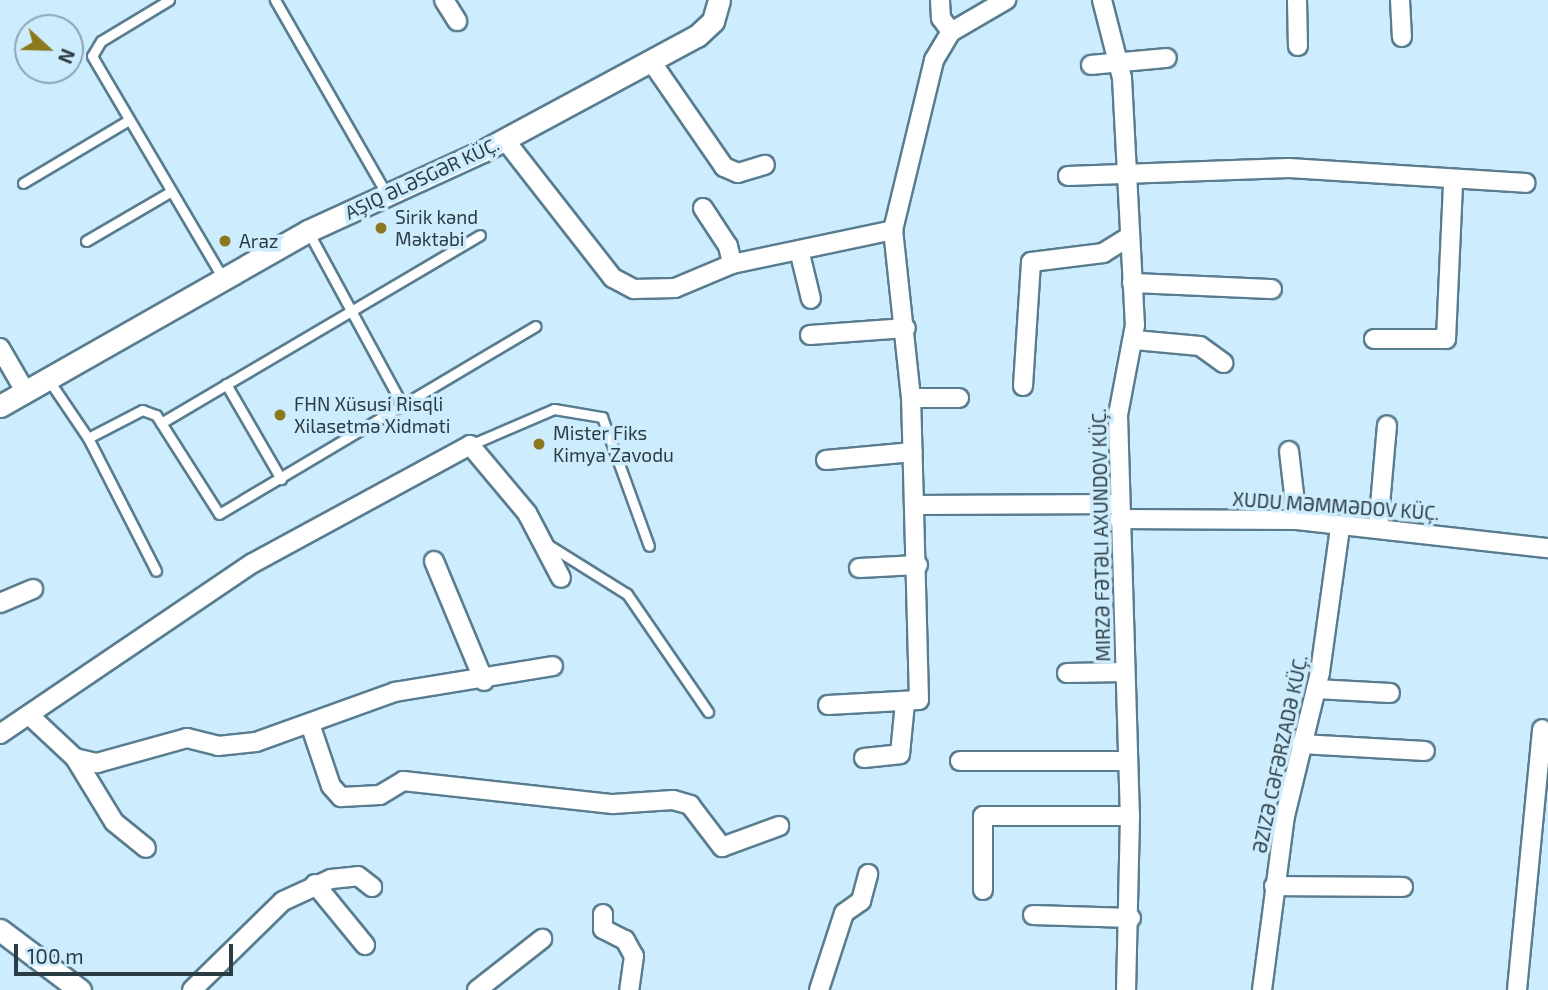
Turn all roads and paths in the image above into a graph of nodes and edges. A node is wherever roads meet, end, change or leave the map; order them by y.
1 (169, 0) edge
2 (275, 0) edge
3 (444, 0) edge
4 (719, 0) edge
5 (940, 0) edge
6 (1006, 0) edge
7 (1102, 0) edge
8 (1297, 0) edge
9 (1400, 0) edge
10 (457, 21) dead end
11 (951, 32) junction
12 (1402, 37) dead end
13 (1298, 46) dead end
14 (1167, 58) dead end
15 (651, 61) junction
16 (1120, 61) junction
17 (1091, 65) dead end
18 (127, 121) junction
19 (505, 140) junction
20 (765, 165) dead end
21 (1125, 174) junction
22 (1068, 176) dead end
23 (1453, 182) junction
24 (23, 183) dead end
25 (1527, 183) dead end
26 (170, 192) junction
27 (386, 193) junction
28 (703, 208) dead end
29 (892, 230) junction
30 (308, 231) junction
31 (480, 235) dead end
32 (1129, 237) junction
33 (86, 241) dead end
34 (800, 254) junction
35 (732, 264) junction
36 (223, 278) junction
37 (1132, 283) junction
38 (1272, 289) dead end
39 (811, 299) dead end
40 (351, 311) junction
41 (535, 326) dead end
42 (906, 327) junction
43 (810, 335) dead end
44 (1374, 339) dead end
45 (1135, 340) junction
46 (0, 348) edge
47 (1223, 363) dead end
48 (47, 378) junction
49 (226, 384) junction
50 (1023, 386) dead end
51 (24, 391) junction
52 (911, 398) junction
53 (959, 398) dead end
54 (0, 406) edge
55 (403, 406) junction
56 (160, 423) junction
57 (1387, 425) dead end
58 (88, 438) junction
59 (470, 445) junction
60 (1289, 451) dead end
61 (914, 452) junction
62 (826, 460) dead end
63 (281, 479) junction
64 (916, 505) junction
65 (1119, 512) junction
66 (1297, 520) junction
67 (1339, 527) junction
68 (1378, 528) junction
69 (543, 541) junction
70 (649, 546) dead end
71 (1548, 548) edge
72 (434, 561) dead end
73 (918, 565) junction
74 (859, 568) dead end
75 (156, 571) dead end
76 (561, 578) dead end
77 (33, 589) dead end
78 (0, 603) edge
79 (553, 666) dead end
80 (1124, 672) junction
81 (1067, 673) dead end
82 (484, 681) junction
83 (1316, 689) junction
84 (1390, 693) dead end
85 (905, 704) junction
86 (828, 705) dead end
87 (708, 712) dead end
88 (29, 715) junction
89 (310, 724) junction
90 (1542, 729) dead end
91 (0, 734) edge
92 (1301, 744) junction
93 (1425, 751) dead end
94 (75, 758) junction
95 (864, 758) dead end
96 (960, 761) dead end
97 (1128, 761) junction
98 (1130, 816) junction
99 (779, 826) dead end
100 (145, 848) dead end
101 (868, 874) dead end
102 (315, 884) junction
103 (1274, 886) junction
104 (372, 887) dead end
105 (1403, 887) dead end
106 (983, 890) dead end
107 (603, 914) dead end
108 (1033, 915) dead end
109 (1131, 918) junction
110 (0, 930) edge
111 (542, 939) dead end
112 (365, 945) dead end
113 (80, 990) edge
114 (192, 990) edge
115 (477, 990) edge
116 (629, 990) edge
117 (819, 990) edge
118 (1126, 990) edge
119 (1262, 990) edge
120 (1517, 990) edge

1 - 18 lane
2 - 27 lane
3 - 10 street
4 - 15 street
5 - 11 street
6 - 11 street
7 - 16 street, MIRZƏ FƏTƏLI AXUNDOV KÜÇ.
8 - 13 street
9 - 12 street
11 - 29 street
14 - 16 street
15 - 19 street
15 - 20 street
16 - 17 street
16 - 21 street, MIRZƏ FƏTƏLI AXUNDOV KÜÇ.
18 - 24 lane
18 - 26 lane
19 - 27 street
19 - 35 street
21 - 22 street
21 - 23 street
21 - 32 street, MIRZƏ FƏTƏLI AXUNDOV KÜÇ.
23 - 25 street
23 - 44 street
26 - 33 lane
26 - 36 lane
27 - 30 street
28 - 35 street
29 - 34 street
29 - 42 street
30 - 36 street
30 - 40 lane
31 - 40 lane
32 - 37 street, MIRZƏ FƏTƏLI AXUNDOV KÜÇ.
32 - 50 street
34 - 35 street
34 - 39 street
36 - 48 street
37 - 38 street
37 - 45 street, MIRZƏ FƏTƏLI AXUNDOV KÜÇ.
40 - 49 lane
40 - 55 lane
41 - 55 lane
42 - 43 street
42 - 52 street
45 - 47 street
45 - 65 street, MIRZƏ FƏTƏLI AXUNDOV KÜÇ.
46 - 51 street
48 - 51 street
48 - 58 lane
49 - 56 lane
49 - 63 lane
51 - 54 street
52 - 53 street
52 - 61 street
55 - 63 lane
56 - 58 lane
56 - 63 lane
57 - 68 street
58 - 75 lane
59 - 69 street
59 - 70 lane
59 - 88 street
60 - 66 street
61 - 62 street
61 - 64 street
64 - 65 street, XUDU MƏMMƏDOV KÜÇ.
64 - 73 street
65 - 66 street, XUDU MƏMMƏDOV KÜÇ.
65 - 80 street, MIRZƏ FƏTƏLI AXUNDOV KÜÇ.
66 - 67 street, XUDU MƏMMƏDOV KÜÇ.
67 - 68 street, XUDU MƏMMƏDOV KÜÇ.
67 - 83 street, ƏZIZƏ CƏFƏRZADƏ KÜÇ.
68 - 71 street, XUDU MƏMMƏDOV KÜÇ.
69 - 76 street
69 - 87 lane
72 - 82 street
73 - 74 street
73 - 85 street
77 - 78 street
79 - 82 street
80 - 81 street
80 - 97 street, MIRZƏ FƏTƏLI AXUNDOV KÜÇ.
82 - 89 street
83 - 84 street
83 - 92 street, ƏZIZƏ CƏFƏRZADƏ KÜÇ.
85 - 86 street
85 - 95 street
88 - 91 street
88 - 94 street
89 - 94 street
89 - 99 street
90 - 120 street
92 - 93 street
92 - 103 street, ƏZIZƏ CƏFƏRZADƏ KÜÇ.
94 - 100 street
96 - 97 street
97 - 98 street, MIRZƏ FƏTƏLI AXUNDOV KÜÇ.
98 - 106 street
98 - 109 street, MIRZƏ FƏTƏLI AXUNDOV KÜÇ.
101 - 117 street
102 - 104 street
102 - 112 street
102 - 114 street
103 - 105 street
103 - 119 street, ƏZIZƏ CƏFƏRZADƏ KÜÇ.
107 - 116 street
108 - 109 street
109 - 118 street, MIRZƏ FƏTƏLI AXUNDOV KÜÇ.
110 - 113 street
111 - 115 street

